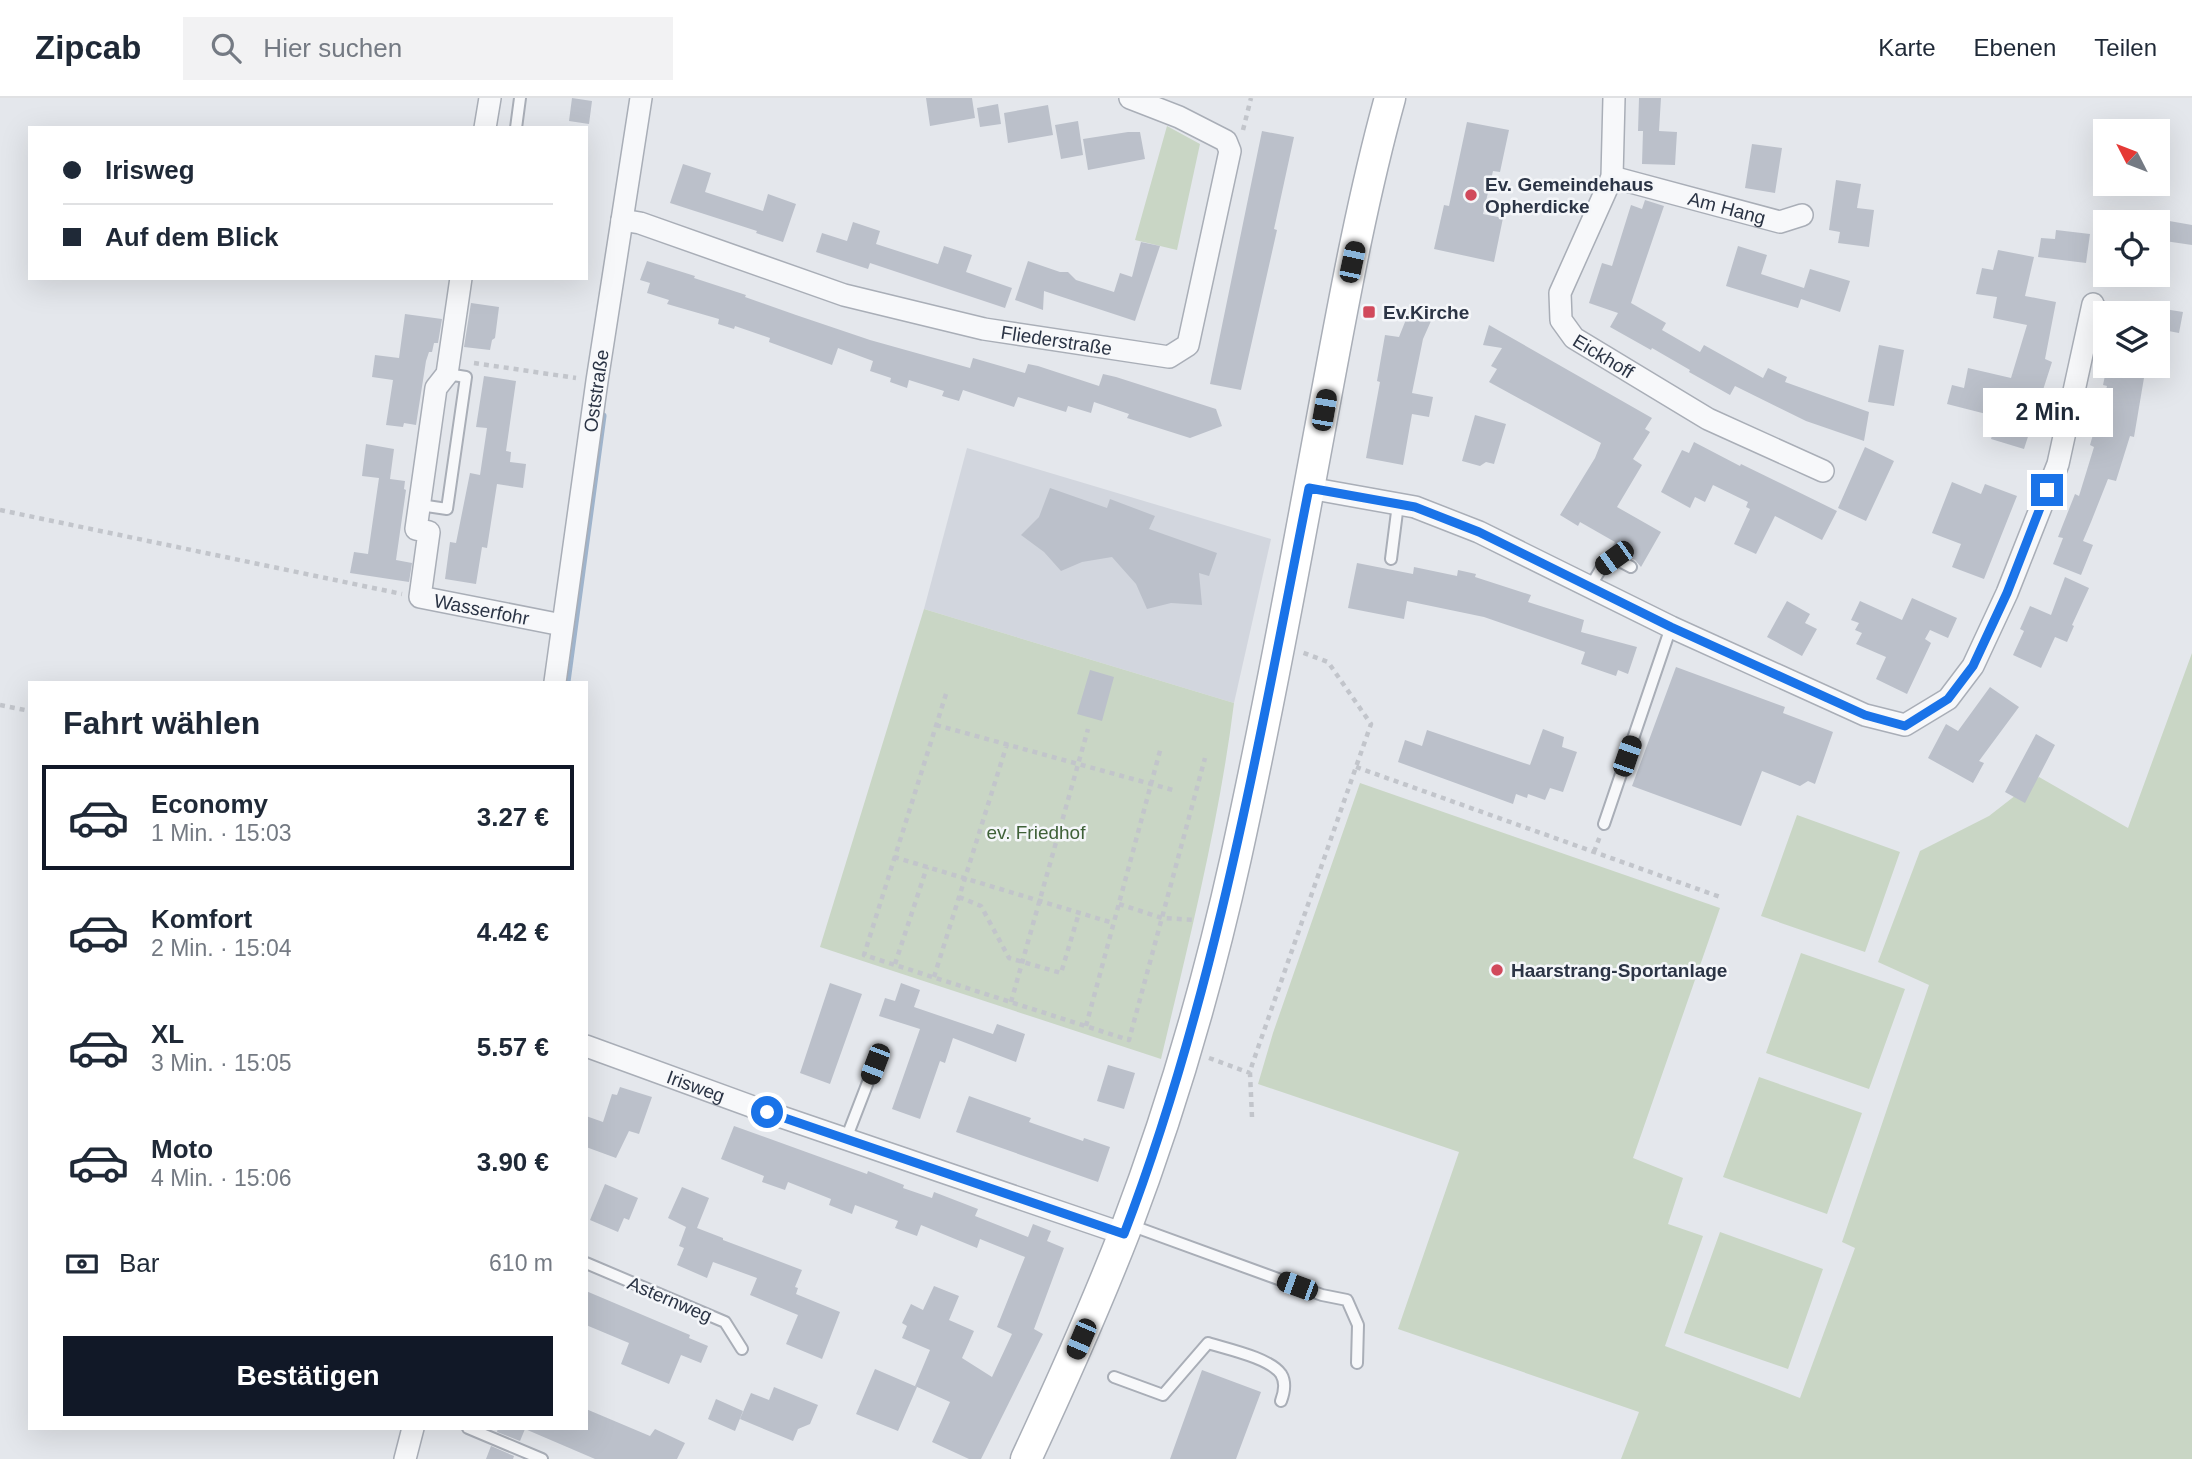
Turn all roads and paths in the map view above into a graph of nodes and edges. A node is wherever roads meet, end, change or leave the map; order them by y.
1 (490, 98) edge
2 (520, 98) edge
3 (640, 98) edge
4 (1130, 98) edge
5 (1251, 98) edge
6 (1390, 98) edge
7 (1614, 98) edge
8 (485, 126) edge
9 (516, 126) edge
10 (1226, 141) junction
11 (1612, 177) junction
12 (1801, 215) dead end
13 (622, 220) junction
14 (461, 280) edge
15 (2092, 304) dead end
16 (448, 366) junction
17 (597, 381) junction
18 (1824, 471) dead end
19 (1309, 488) junction
20 (1398, 504) junction
21 (0, 510) edge
22 (1391, 559) dead end
23 (1631, 567) dead end
24 (1590, 587) junction
25 (420, 597) junction
26 (562, 625) junction
27 (1671, 627) junction
28 (1300, 652) dead end
29 (555, 681) edge
30 (946, 694) dead end
31 (0, 705) edge
32 (28, 711) edge
33 (936, 725) junction
34 (1088, 729) dead end
35 (1007, 744) junction
36 (1161, 747) dead end
37 (1205, 758) dead end
38 (1078, 764) junction
39 (1356, 767) junction
40 (1151, 784) junction
41 (1173, 790) dead end
42 (1604, 824) dead end
43 (894, 857) junction
44 (926, 867) junction
45 (965, 879) junction
46 (959, 897) junction
47 (1723, 898) dead end
48 (1040, 901) junction
49 (1119, 904) junction
50 (1079, 913) junction
51 (1162, 918) junction
52 (1200, 920) dead end
53 (1114, 923) junction
54 (1023, 962) junction
55 (895, 964) junction
56 (934, 977) junction
57 (1011, 1002) junction
58 (1086, 1026) junction
59 (588, 1047) edge
60 (875, 1064) dead end
61 (1252, 1117) dead end
62 (846, 1139) junction
63 (1126, 1229) junction
64 (588, 1264) edge
65 (743, 1349) dead end
66 (1357, 1363) dead end
67 (1114, 1377) dead end
68 (1281, 1401) dead end
69 (412, 1430) edge
70 (473, 1430) edge
71 (405, 1459) edge
72 (542, 1459) edge
73 (1026, 1459) edge

1 - 8 street
2 - 9 lane
3 - 13 street, Oststraße
4 - 10 street
5 - 10 path
6 - 19 main road
7 - 11 street, Eickhoff
10 - 13 street, Fliederstraße
11 - 12 street, Am Hang
11 - 18 street, Eickhoff
13 - 17 street, Oststraße
14 - 16 street, Wasserfohr
15 - 27 street
16 - 17 path
16 - 25 street, Wasserfohr
17 - 26 street, Oststraße
19 - 20 street
19 - 63 main road
20 - 22 lane
20 - 24 street
21 - 25 path
23 - 24 lane
24 - 27 street
25 - 26 street, Wasserfohr
26 - 29 street, Oststraße
27 - 42 lane
28 - 39 path
30 - 33 path
31 - 32 path
33 - 35 path
33 - 43 path
34 - 38 path
35 - 38 path
35 - 45 path
36 - 40 path
37 - 51 path
38 - 40 path
38 - 48 path
39 - 47 path
39 - 61 path
40 - 41 path
40 - 49 path
43 - 44 path
43 - 55 path
44 - 45 path
44 - 55 path
45 - 46 path
45 - 48 path
46 - 54 path
46 - 56 path
48 - 50 path
48 - 54 path
49 - 51 path
49 - 53 path
50 - 53 path
50 - 54 path
51 - 52 path
51 - 58 path
53 - 58 path
54 - 57 path
55 - 56 path
56 - 57 path
57 - 58 path
59 - 62 street, Irisweg
60 - 62 lane
62 - 63 street, Irisweg
63 - 66 lane
63 - 73 main road
64 - 65 lane, Asternweg
67 - 68 lane
69 - 71 street
70 - 72 lane

